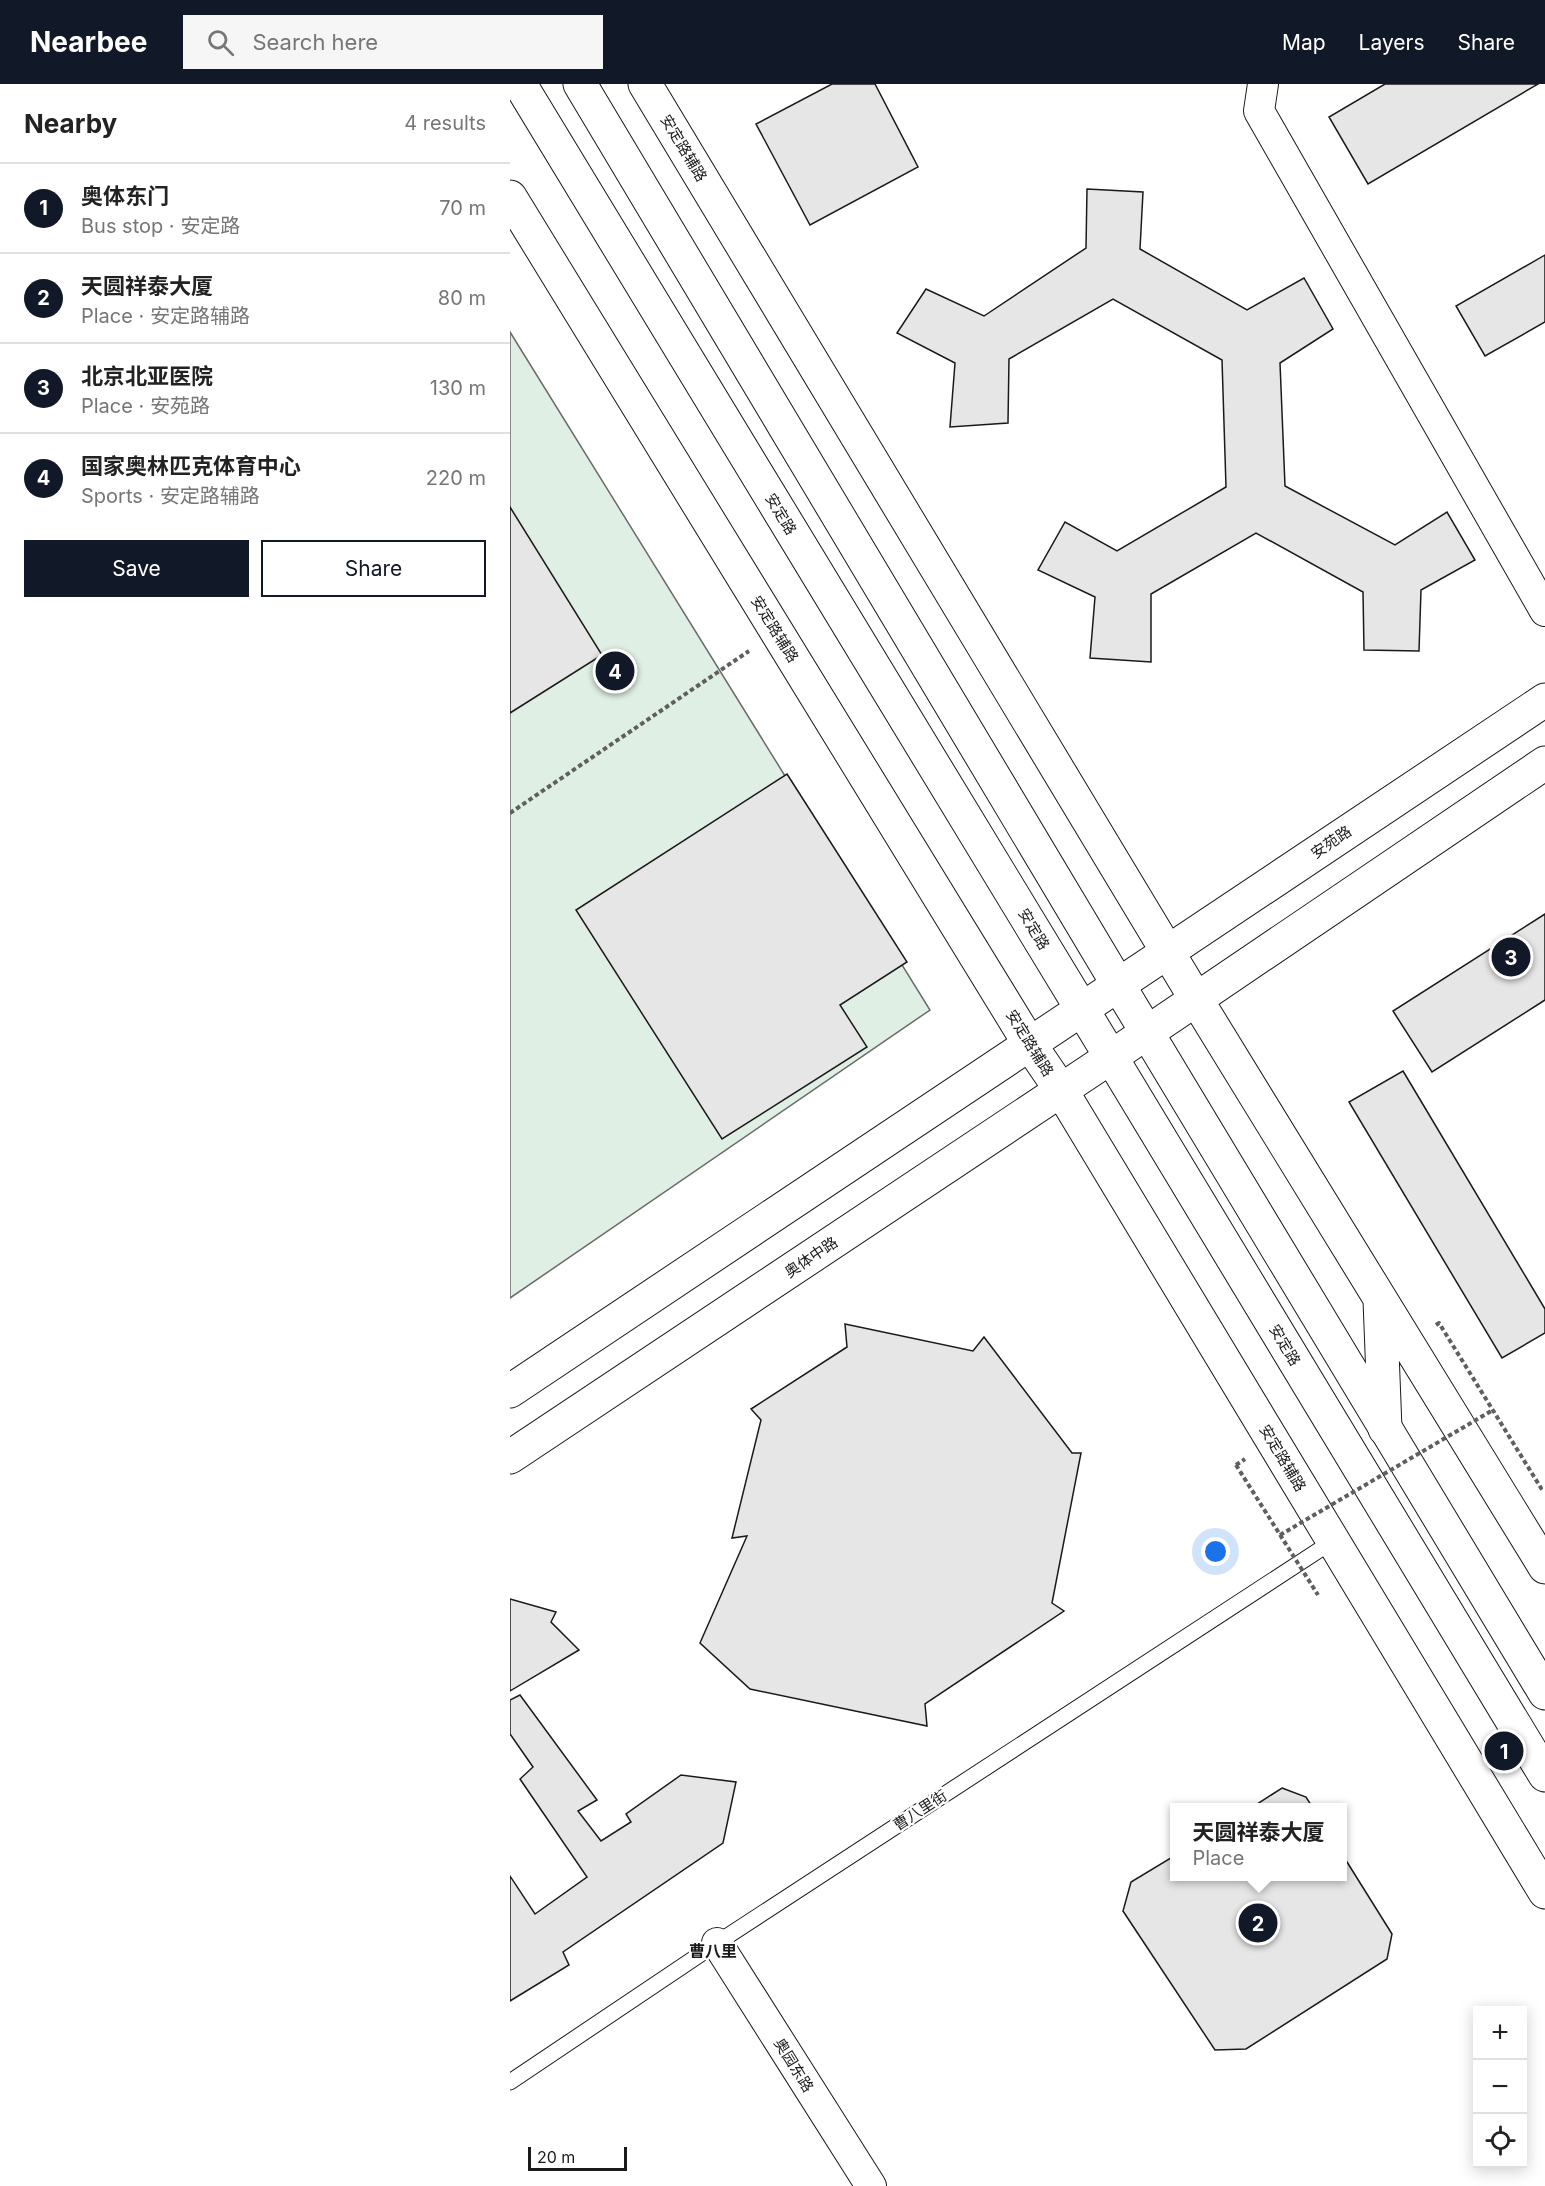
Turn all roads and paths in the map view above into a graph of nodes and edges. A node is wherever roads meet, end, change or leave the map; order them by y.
1 (520, 84) edge
2 (580, 84) edge
3 (1263, 84) edge
4 (653, 87) edge
5 (510, 196) edge
6 (1545, 611) edge
7 (777, 632) junction
8 (1545, 700) edge
9 (1545, 763) edge
10 (510, 813) edge
11 (1169, 951) junction
12 (1119, 986) junction
13 (1196, 999) junction
14 (1082, 1009) junction
15 (1147, 1032) junction
16 (1029, 1043) junction
17 (1112, 1057) junction
18 (1060, 1090) junction
19 (1380, 1298) junction
20 (1439, 1323) dead end
21 (510, 1391) edge
22 (1493, 1410) junction
23 (1385, 1429) junction
24 (510, 1457) edge
25 (1236, 1465) dead end
26 (1541, 1488) dead end
27 (1280, 1535) junction
28 (1333, 1541) junction
29 (1545, 1567) edge
30 (1318, 1595) dead end
31 (1545, 1694) edge
32 (1545, 1776) edge
33 (1545, 1892) edge
34 (717, 1943) junction
35 (510, 2082) edge
36 (871, 2186) edge

1 - 14 main road, 安定路
2 - 12 main road
3 - 6 street
4 - 11 main road, 安定路辅路
5 - 7 main road, 安定路辅路
7 - 10 path
7 - 16 main road, 安定路辅路
8 - 11 main road, 安苑路
9 - 13 main road
11 - 12 main road, 安苑路
11 - 13 main road, 安定路辅路
12 - 14 main road, 安苑路
12 - 15 main road
13 - 15 main road
13 - 19 main road, 安定路辅路
14 - 16 main road
14 - 17 main road, 安定路
15 - 17 main road, 奥体中路
15 - 23 main road
16 - 18 main road, 安定路辅路
16 - 21 main road
17 - 18 main road, 奥体中路
17 - 32 main road, 安定路
18 - 24 main road, 奥体中路
18 - 28 main road, 安定路辅路
19 - 23 main road
19 - 29 main road, 安定路辅路
20 - 22 path
22 - 26 path
22 - 27 path, bridge
23 - 31 main road
25 - 27 path, bridge
27 - 30 path, bridge
28 - 33 main road, 安定路辅路
28 - 34 lane, 曹八里街
34 - 35 lane, 曹八里街
34 - 36 street, 奥园东路

